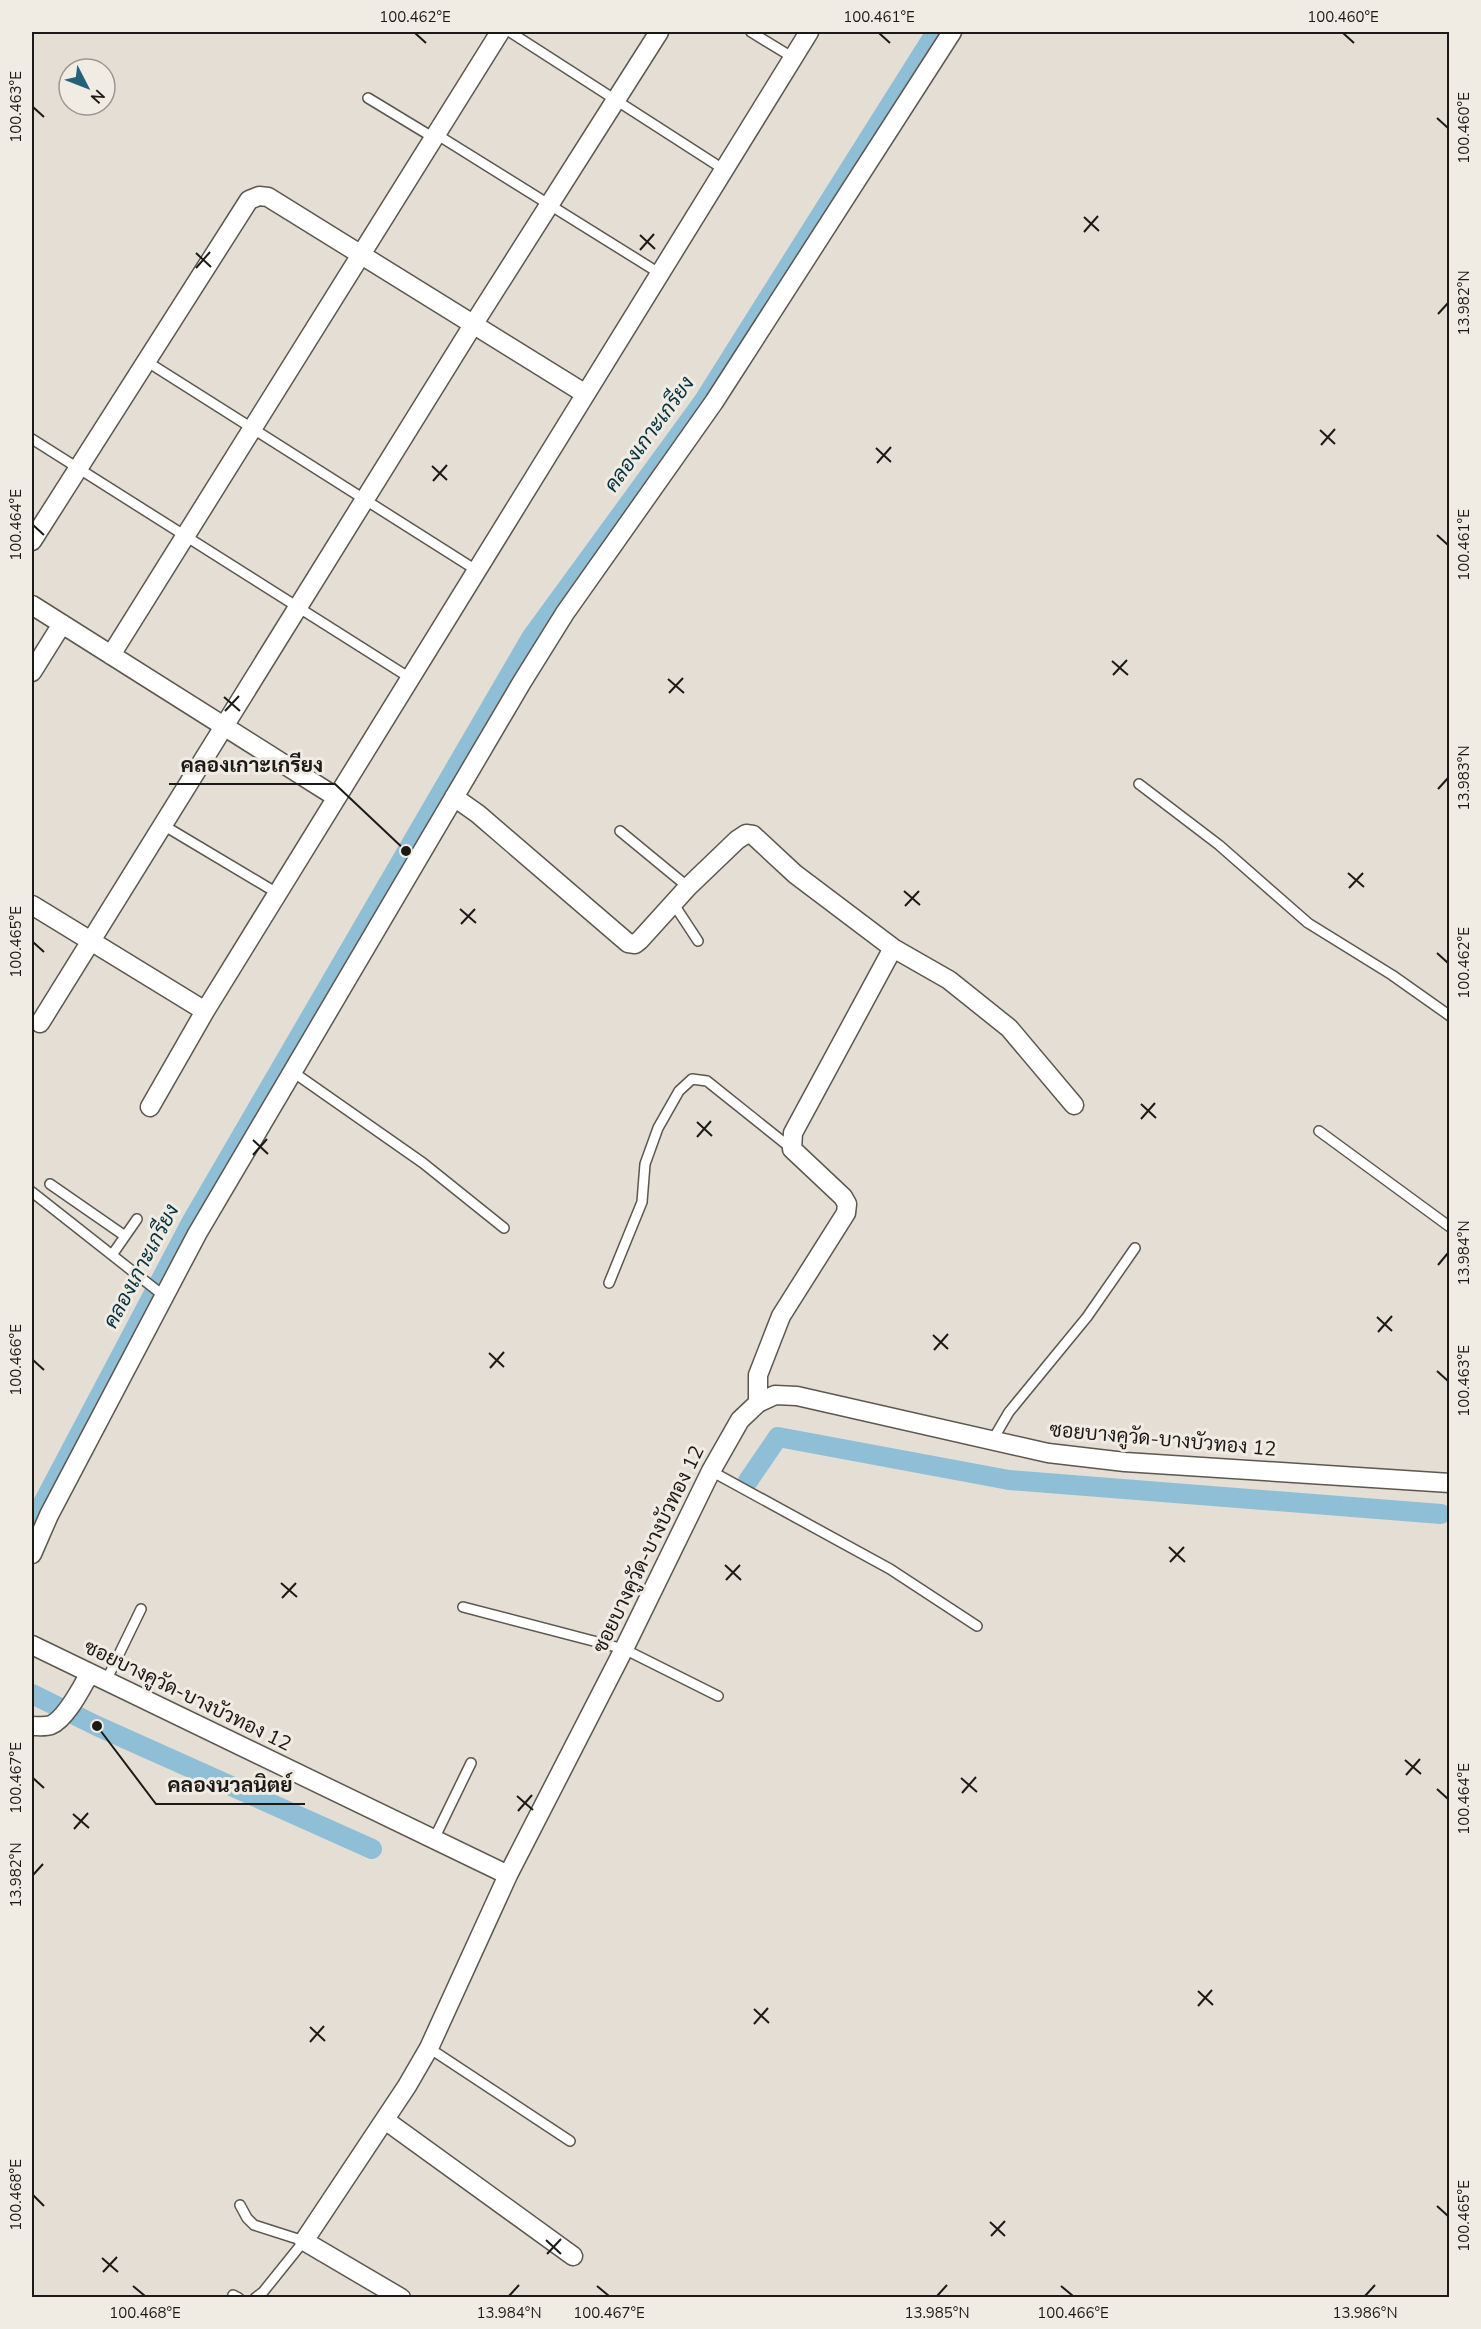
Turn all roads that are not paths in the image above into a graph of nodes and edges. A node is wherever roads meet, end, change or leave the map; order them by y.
1 (500, 32) edge
2 (510, 32) edge
3 (659, 32) edge
4 (751, 32) edge
5 (809, 32) edge
6 (952, 32) edge
7 (792, 57) junction
8 (368, 98) dead end
9 (616, 99) junction
10 (435, 136) junction
11 (723, 169) junction
12 (549, 205) junction
13 (361, 255) junction
14 (659, 273) junction
15 (473, 325) junction
16 (146, 361) junction
17 (585, 393) junction
18 (252, 429) junction
19 (32, 439) edge
20 (78, 468) junction
21 (364, 500) junction
22 (185, 536) junction
23 (32, 542) edge
24 (476, 570) junction
25 (32, 605) edge
26 (297, 608) junction
27 (62, 624) junction
28 (111, 655) junction
29 (32, 672) edge
30 (410, 678) junction
31 (224, 726) junction
32 (1139, 784) dead end
33 (336, 797) junction
34 (454, 797) junction
35 (163, 825) junction
36 (620, 831) dead end
37 (688, 887) junction
38 (277, 893) junction
39 (673, 903) junction
40 (32, 905) edge
41 (90, 941) junction
42 (698, 941) dead end
43 (893, 948) junction
44 (205, 1011) junction
45 (1449, 1016) edge
46 (40, 1023) dead end
47 (292, 1072) junction
48 (1074, 1105) dead end
49 (150, 1107) dead end
50 (1319, 1131) dead end
51 (792, 1149) junction
52 (50, 1184) dead end
53 (32, 1192) edge
54 (137, 1219) dead end
55 (1449, 1227) edge
56 (504, 1228) dead end
57 (125, 1236) junction
58 (1135, 1248) dead end
59 (112, 1255) junction
60 (609, 1282) dead end
61 (162, 1294) junction
62 (758, 1403) junction
63 (991, 1442) junction
64 (711, 1471) junction
65 (1449, 1483) edge
66 (32, 1554) edge
67 (463, 1607) dead end
68 (141, 1609) dead end
69 (976, 1626) dead end
70 (32, 1645) edge
71 (624, 1649) junction
72 (98, 1677) junction
73 (718, 1696) dead end
74 (32, 1726) edge
75 (471, 1763) dead end
76 (434, 1839) junction
77 (508, 1875) junction
78 (429, 2048) junction
79 (385, 2120) junction
80 (570, 2142) dead end
81 (240, 2205) dead end
82 (304, 2241) junction
83 (573, 2256) dead end
84 (255, 2298) edge
85 (401, 2298) edge

1 - 10 street
2 - 9 lane
3 - 9 street
4 - 7 lane
5 - 7 street
6 - 34 street
7 - 11 street
8 - 10 lane
9 - 11 lane
9 - 12 street
10 - 12 lane
10 - 13 street
11 - 14 street
12 - 14 lane
12 - 15 street
13 - 15 street
13 - 16 street
13 - 18 street
14 - 17 street
15 - 17 street
15 - 21 street
16 - 18 lane
16 - 20 street
17 - 24 street
18 - 21 lane
18 - 22 street
19 - 20 lane
20 - 22 lane
20 - 23 street
21 - 24 lane
21 - 26 street
22 - 26 lane
22 - 28 street
24 - 30 street
25 - 27 street
26 - 30 lane
26 - 31 street
27 - 28 street
27 - 29 street
28 - 31 street
30 - 33 street
31 - 33 street
31 - 35 street
32 - 45 lane
33 - 38 street
34 - 39 street
34 - 47 street
35 - 38 lane
35 - 41 street
36 - 37 lane
37 - 39 street
37 - 43 street
38 - 44 street
39 - 42 lane
40 - 41 street
41 - 44 street
41 - 46 street
43 - 48 street
43 - 51 street
44 - 49 street
47 - 56 lane
47 - 61 street
50 - 55 lane
51 - 60 lane
51 - 62 street
52 - 57 lane
53 - 59 lane
54 - 57 lane
57 - 59 lane
58 - 63 lane
59 - 61 lane
61 - 66 street
62 - 63 street, ซอยบางคูวัด-บางบัวทอง 12
62 - 64 street, ซอยบางคูวัด-บางบัวทอง 12
63 - 65 street, ซอยบางคูวัด-บางบัวทอง 12
64 - 69 lane
64 - 71 street, ซอยบางคูวัด-บางบัวทอง 12
67 - 71 lane
68 - 72 lane
70 - 72 street, ซอยบางคูวัด-บางบัวทอง 12
71 - 73 lane
71 - 77 street, ซอยบางคูวัด-บางบัวทอง 12
72 - 74 street
72 - 76 street, ซอยบางคูวัด-บางบัวทอง 12
75 - 76 lane
76 - 77 street, ซอยบางคูวัด-บางบัวทอง 12
77 - 78 street
78 - 79 street
78 - 80 lane
79 - 82 street
79 - 83 street
81 - 82 lane
82 - 84 lane
82 - 85 street

